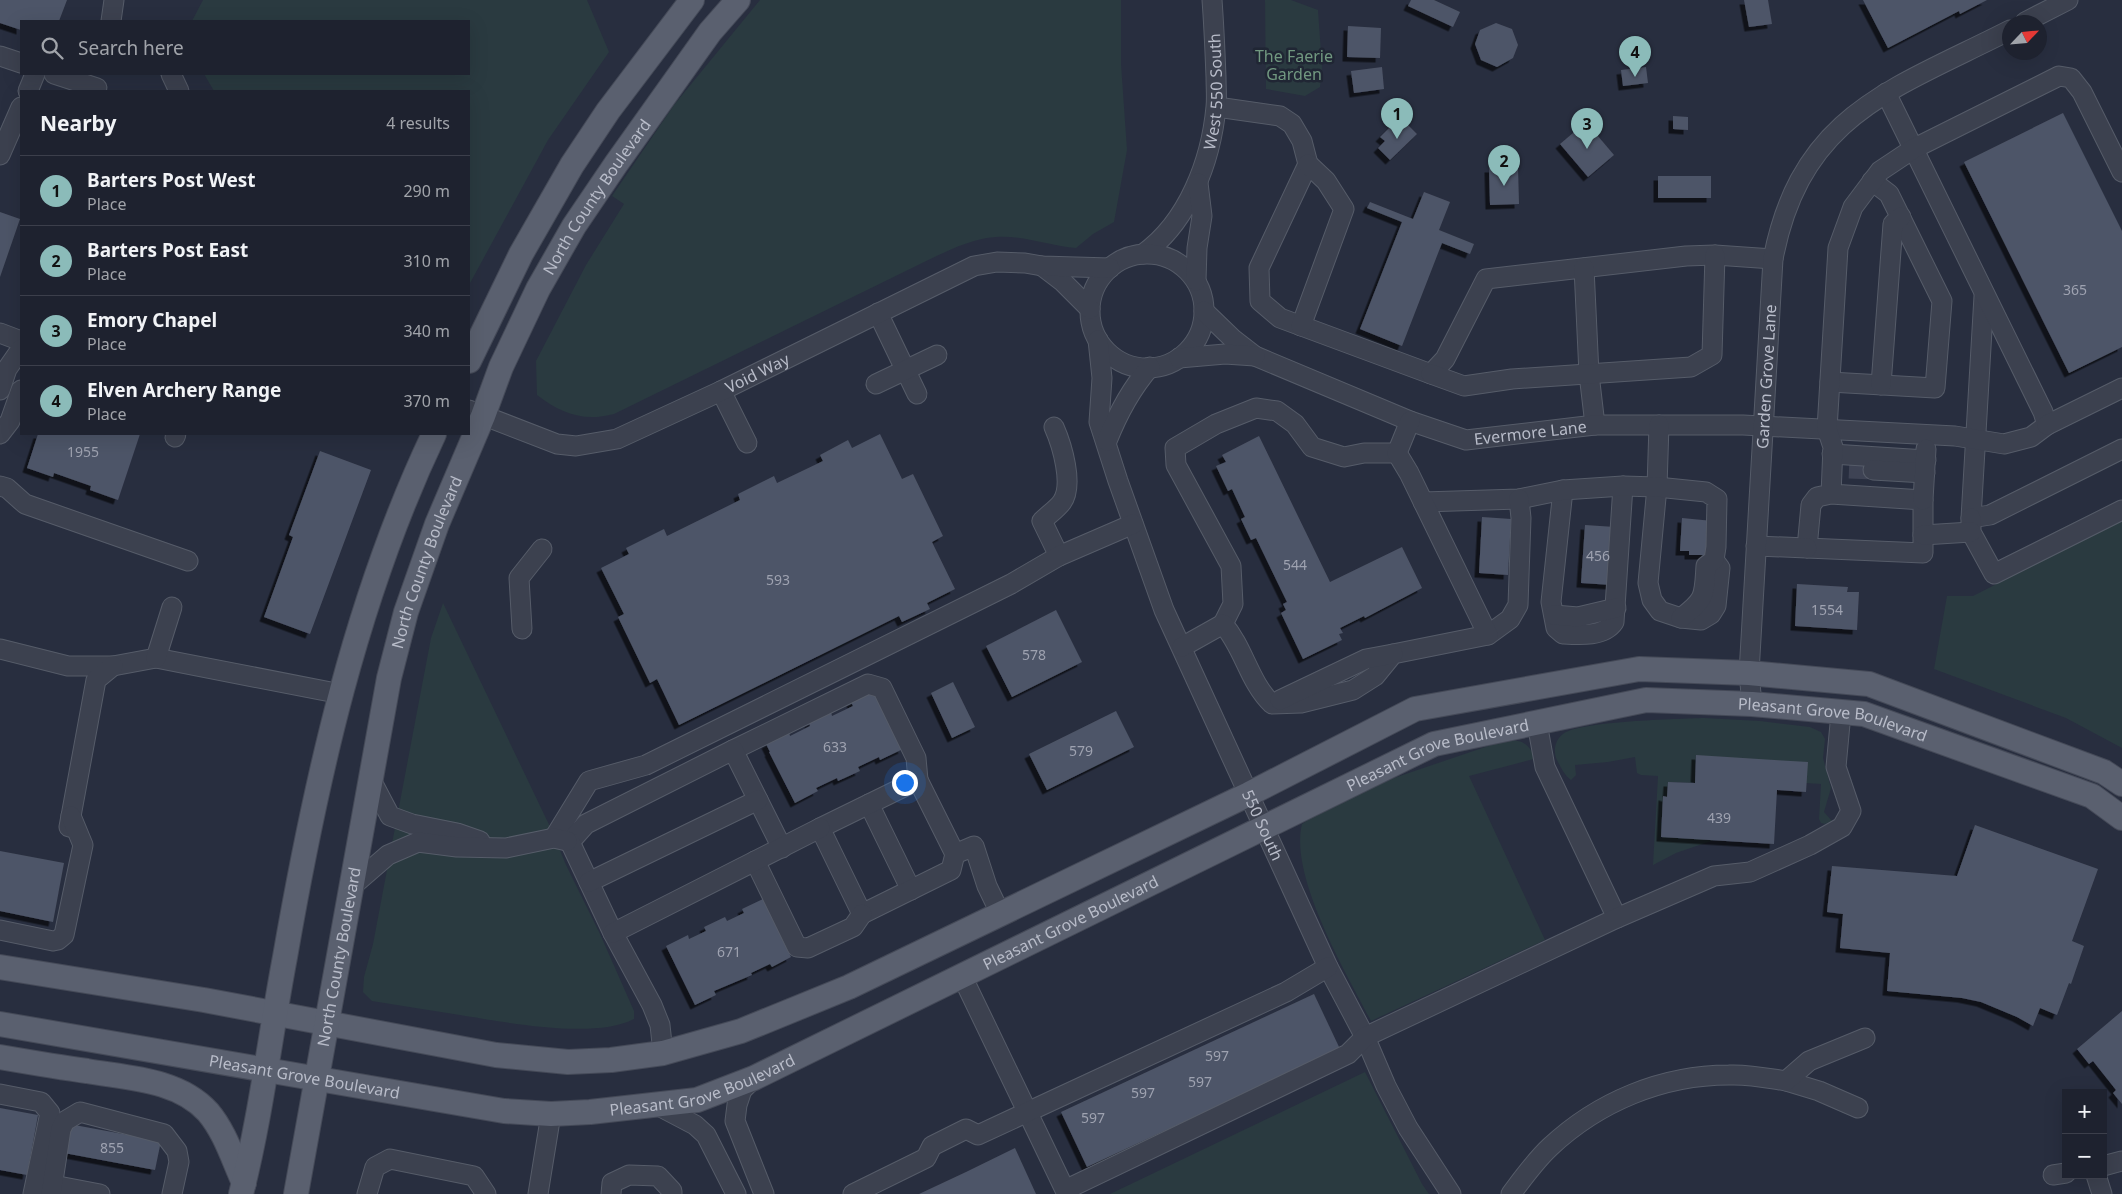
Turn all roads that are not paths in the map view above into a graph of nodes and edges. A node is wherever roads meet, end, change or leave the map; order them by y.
1 (114, 0) edge
2 (692, 0) edge
3 (738, 0) edge
4 (1212, 0) edge
5 (2068, 0) edge
6 (2039, 15) edge
7 (111, 20) edge
8 (2002, 34) edge
9 (0, 56) edge
10 (20, 63) edge
11 (35, 75) edge
12 (58, 75) edge
13 (171, 75) edge
14 (98, 84) edge
15 (28, 90) edge
16 (179, 90) edge
17 (1886, 93) junction
18 (1216, 107) junction
19 (20, 109) edge
20 (1912, 148) junction
21 (0, 155) edge
22 (1308, 164) junction
23 (2122, 172) edge
24 (1872, 181) junction
25 (1198, 183) junction
26 (1900, 217) junction
27 (1142, 254) junction
28 (1715, 255) junction
29 (1773, 259) junction
30 (1042, 266) junction
31 (1110, 268) junction
32 (1584, 268) junction
33 (1196, 281) junction
34 (1984, 295) junction
35 (1090, 309) junction
36 (1204, 311) junction
37 (878, 313) junction
38 (1302, 326) junction
39 (0, 334) edge
40 (1098, 340) junction
41 (20, 341) edge
42 (20, 350) edge
43 (937, 355) dead end
44 (1255, 356) junction
45 (1179, 358) junction
46 (470, 359) edge
47 (1150, 368) junction
48 (906, 371) junction
49 (1431, 374) junction
50 (1589, 374) junction
51 (1830, 382) junction
52 (876, 384) dead end
53 (1881, 385) junction
54 (2122, 388) edge
55 (0, 390) edge
56 (721, 391) junction
57 (20, 393) edge
58 (917, 394) dead end
59 (476, 413) edge
60 (1410, 421) junction
61 (1595, 425) junction
62 (1659, 425) junction
63 (2047, 425) junction
64 (1762, 426) junction
65 (1054, 427) dead end
66 (1827, 429) junction
67 (470, 430) edge
68 (0, 434) edge
69 (1928, 434) junction
70 (434, 435) edge
71 (468, 435) edge
72 (1107, 441) junction
73 (1974, 441) junction
74 (747, 443) dead end
75 (2122, 449) edge
76 (1397, 453) junction
77 (1838, 464) junction
78 (1925, 466) junction
79 (1873, 470) tunnel mouth
80 (0, 486) edge
81 (1623, 486) junction
82 (1657, 487) junction
83 (1564, 490) junction
84 (1831, 494) junction
85 (1519, 499) junction
86 (1923, 500) junction
87 (1423, 502) junction
88 (2122, 510) edge
89 (1133, 524) junction
90 (1971, 525) junction
91 (1923, 535) junction
92 (1756, 546) junction
93 (1808, 548) junction
94 (542, 549) dead end
95 (1059, 556) junction
96 (188, 561) dead end
97 (172, 607) dead end
98 (1223, 624) junction
99 (522, 629) dead end
100 (1488, 635) junction
101 (1182, 647) junction
102 (0, 649) edge
103 (156, 658) junction
104 (113, 666) junction
105 (1749, 673) junction
106 (341, 694) junction
107 (1752, 704) junction
108 (1841, 713) junction
109 (1537, 723) junction
110 (734, 750) junction
111 (370, 778) junction
112 (918, 780) junction
113 (2122, 784) edge
114 (1249, 794) junction
115 (758, 800) junction
116 (869, 804) junction
117 (2122, 818) edge
118 (820, 828) junction
119 (1264, 828) junction
120 (562, 840) junction
121 (494, 848) junction
122 (782, 848) junction
123 (955, 854) junction
124 (755, 861) junction
125 (590, 882) junction
126 (351, 887) junction
127 (911, 890) junction
128 (862, 914) junction
129 (1000, 914) junction
130 (1617, 918) junction
131 (0, 930) edge
132 (613, 933) junction
133 (0, 967) edge
134 (1328, 967) junction
135 (962, 976) junction
136 (275, 1013) junction
137 (327, 1023) junction
138 (0, 1024) edge
139 (1365, 1037) junction
140 (1865, 1038) dead end
141 (663, 1053) junction
142 (0, 1057) edge
143 (265, 1070) junction
144 (754, 1078) junction
145 (318, 1080) junction
146 (1786, 1081) junction
147 (0, 1094) edge
148 (655, 1104) junction
149 (1858, 1108) dead end
150 (1028, 1112) junction
151 (551, 1114) junction
152 (2122, 1161) edge
153 (2107, 1165) edge
154 (2097, 1179) edge
155 (879, 1188) edge
156 (52, 1189) edge
157 (242, 1189) edge
158 (1521, 1190) edge
159 (33, 1194) edge
160 (100, 1194) edge
161 (172, 1194) edge
162 (296, 1194) edge
163 (367, 1194) edge
164 (486, 1194) edge
165 (538, 1194) edge
166 (611, 1194) edge
167 (672, 1194) edge
168 (736, 1194) edge
169 (764, 1194) edge
170 (853, 1194) edge
171 (1451, 1194) edge
172 (2102, 1194) edge

1 - 7 street
2 - 46 main road, North County Boulevard
3 - 59 main road, North County Boulevard
4 - 18 street, West 550 South
5 - 6 street
8 - 17 street, Garden Grove Lane
9 - 10 street
11 - 15 street
12 - 14 street
13 - 16 street
17 - 20 street
17 - 29 street, Garden Grove Lane
18 - 22 street
18 - 25 street, West 550 South
19 - 21 street
20 - 23 street
20 - 24 street
20 - 34 street
22 - 38 street
22 - 38 street
24 - 26 street
24 - 51 street
25 - 27 street
25 - 33 street
26 - 53 street
26 - 53 street
27 - 31 street
27 - 33 street
28 - 29 street
28 - 32 street
28 - 50 street
29 - 64 street, Garden Grove Lane
30 - 31 street, Void Way
30 - 35 street
30 - 37 street, Void Way
31 - 35 street
32 - 49 street
32 - 50 street
33 - 36 street
34 - 63 street
34 - 73 street
35 - 40 street
36 - 44 street
36 - 45 street
37 - 48 street
37 - 56 street, Void Way
38 - 49 street
39 - 41 street
40 - 47 street
40 - 72 street, 550 South
42 - 55 street
43 - 48 street
44 - 45 street
44 - 60 street, Evermore Lane
45 - 47 street
47 - 72 street
48 - 52 street
48 - 58 street
49 - 50 street
50 - 61 street
51 - 53 street
51 - 66 street
54 - 63 street, Evermore Lane
56 - 59 street, Void Way
56 - 74 street
57 - 68 street
59 - 67 main road, North County Boulevard
60 - 61 street, Evermore Lane
60 - 76 street
61 - 62 street, Evermore Lane
62 - 64 street, Evermore Lane
62 - 82 street
63 - 73 street, Evermore Lane
64 - 66 street, Evermore Lane
64 - 92 street, Garden Grove Lane
65 - 95 street
66 - 69 street, Evermore Lane
66 - 77 street
69 - 73 street, Evermore Lane
69 - 78 street
70 - 106 main road
71 - 111 main road, North County Boulevard
72 - 89 street, 550 South
73 - 90 street
75 - 90 street
76 - 87 street
76 - 98 street
77 - 78 street
77 - 84 street
78 - 79 street
78 - 86 street
80 - 96 street
81 - 82 street
81 - 83 street
81 - 83 street
82 - 82 street
83 - 85 street
84 - 86 street
84 - 93 street
85 - 87 street
85 - 100 street
86 - 91 street
87 - 100 street
88 - 90 street
89 - 95 street
89 - 101 street, 550 South
90 - 91 street
91 - 93 street
92 - 93 street
92 - 105 street, Garden Grove Lane
94 - 99 street
95 - 120 street
97 - 103 street
98 - 100 street
98 - 101 street
101 - 114 street, 550 South
102 - 104 street
103 - 104 street
103 - 106 street
104 - 131 street
105 - 107 street, Garden Grove Lane
105 - 113 main road, Pleasant Grove Boulevard
105 - 114 main road, Pleasant Grove Boulevard
106 - 136 main road
107 - 108 main road, Pleasant Grove Boulevard
107 - 109 main road, Pleasant Grove Boulevard
108 - 117 main road, Pleasant Grove Boulevard
108 - 130 street
109 - 119 main road, Pleasant Grove Boulevard
109 - 130 street
110 - 112 street
110 - 115 street
110 - 120 street
111 - 121 street
111 - 126 main road, North County Boulevard
112 - 116 street
112 - 123 street
114 - 119 street, 550 South
114 - 129 main road, Pleasant Grove Boulevard
115 - 122 street
115 - 125 street
116 - 118 street
116 - 127 street
118 - 122 street
118 - 128 street
119 - 134 street, 550 South
119 - 135 main road, Pleasant Grove Boulevard
120 - 121 street
120 - 125 street
121 - 126 street
122 - 124 street
123 - 127 street
123 - 129 street
124 - 128 street
124 - 132 street
125 - 132 street
126 - 137 main road, North County Boulevard
127 - 128 street
129 - 141 main road, Pleasant Grove Boulevard
130 - 139 street
132 - 141 street
133 - 136 main road, Pleasant Grove Boulevard
134 - 139 street, 550 South
134 - 150 street
135 - 144 main road, Pleasant Grove Boulevard
135 - 150 street
136 - 137 main road, Pleasant Grove Boulevard
136 - 143 main road
137 - 141 main road, Pleasant Grove Boulevard
137 - 145 main road, North County Boulevard
138 - 143 main road, Pleasant Grove Boulevard
139 - 150 street
139 - 171 street, 550 South
140 - 146 street
142 - 157 main road
143 - 145 main road, Pleasant Grove Boulevard
143 - 157 main road
144 - 148 main road, Pleasant Grove Boulevard
144 - 169 street
145 - 151 main road, Pleasant Grove Boulevard
145 - 162 main road, North County Boulevard
146 - 149 street
146 - 158 street
147 - 159 street
148 - 151 main road, Pleasant Grove Boulevard
148 - 168 street
150 - 155 street
151 - 165 street
152 - 153 street
154 - 172 street
155 - 170 street
156 - 160 street
156 - 161 street
163 - 164 street
166 - 167 street

